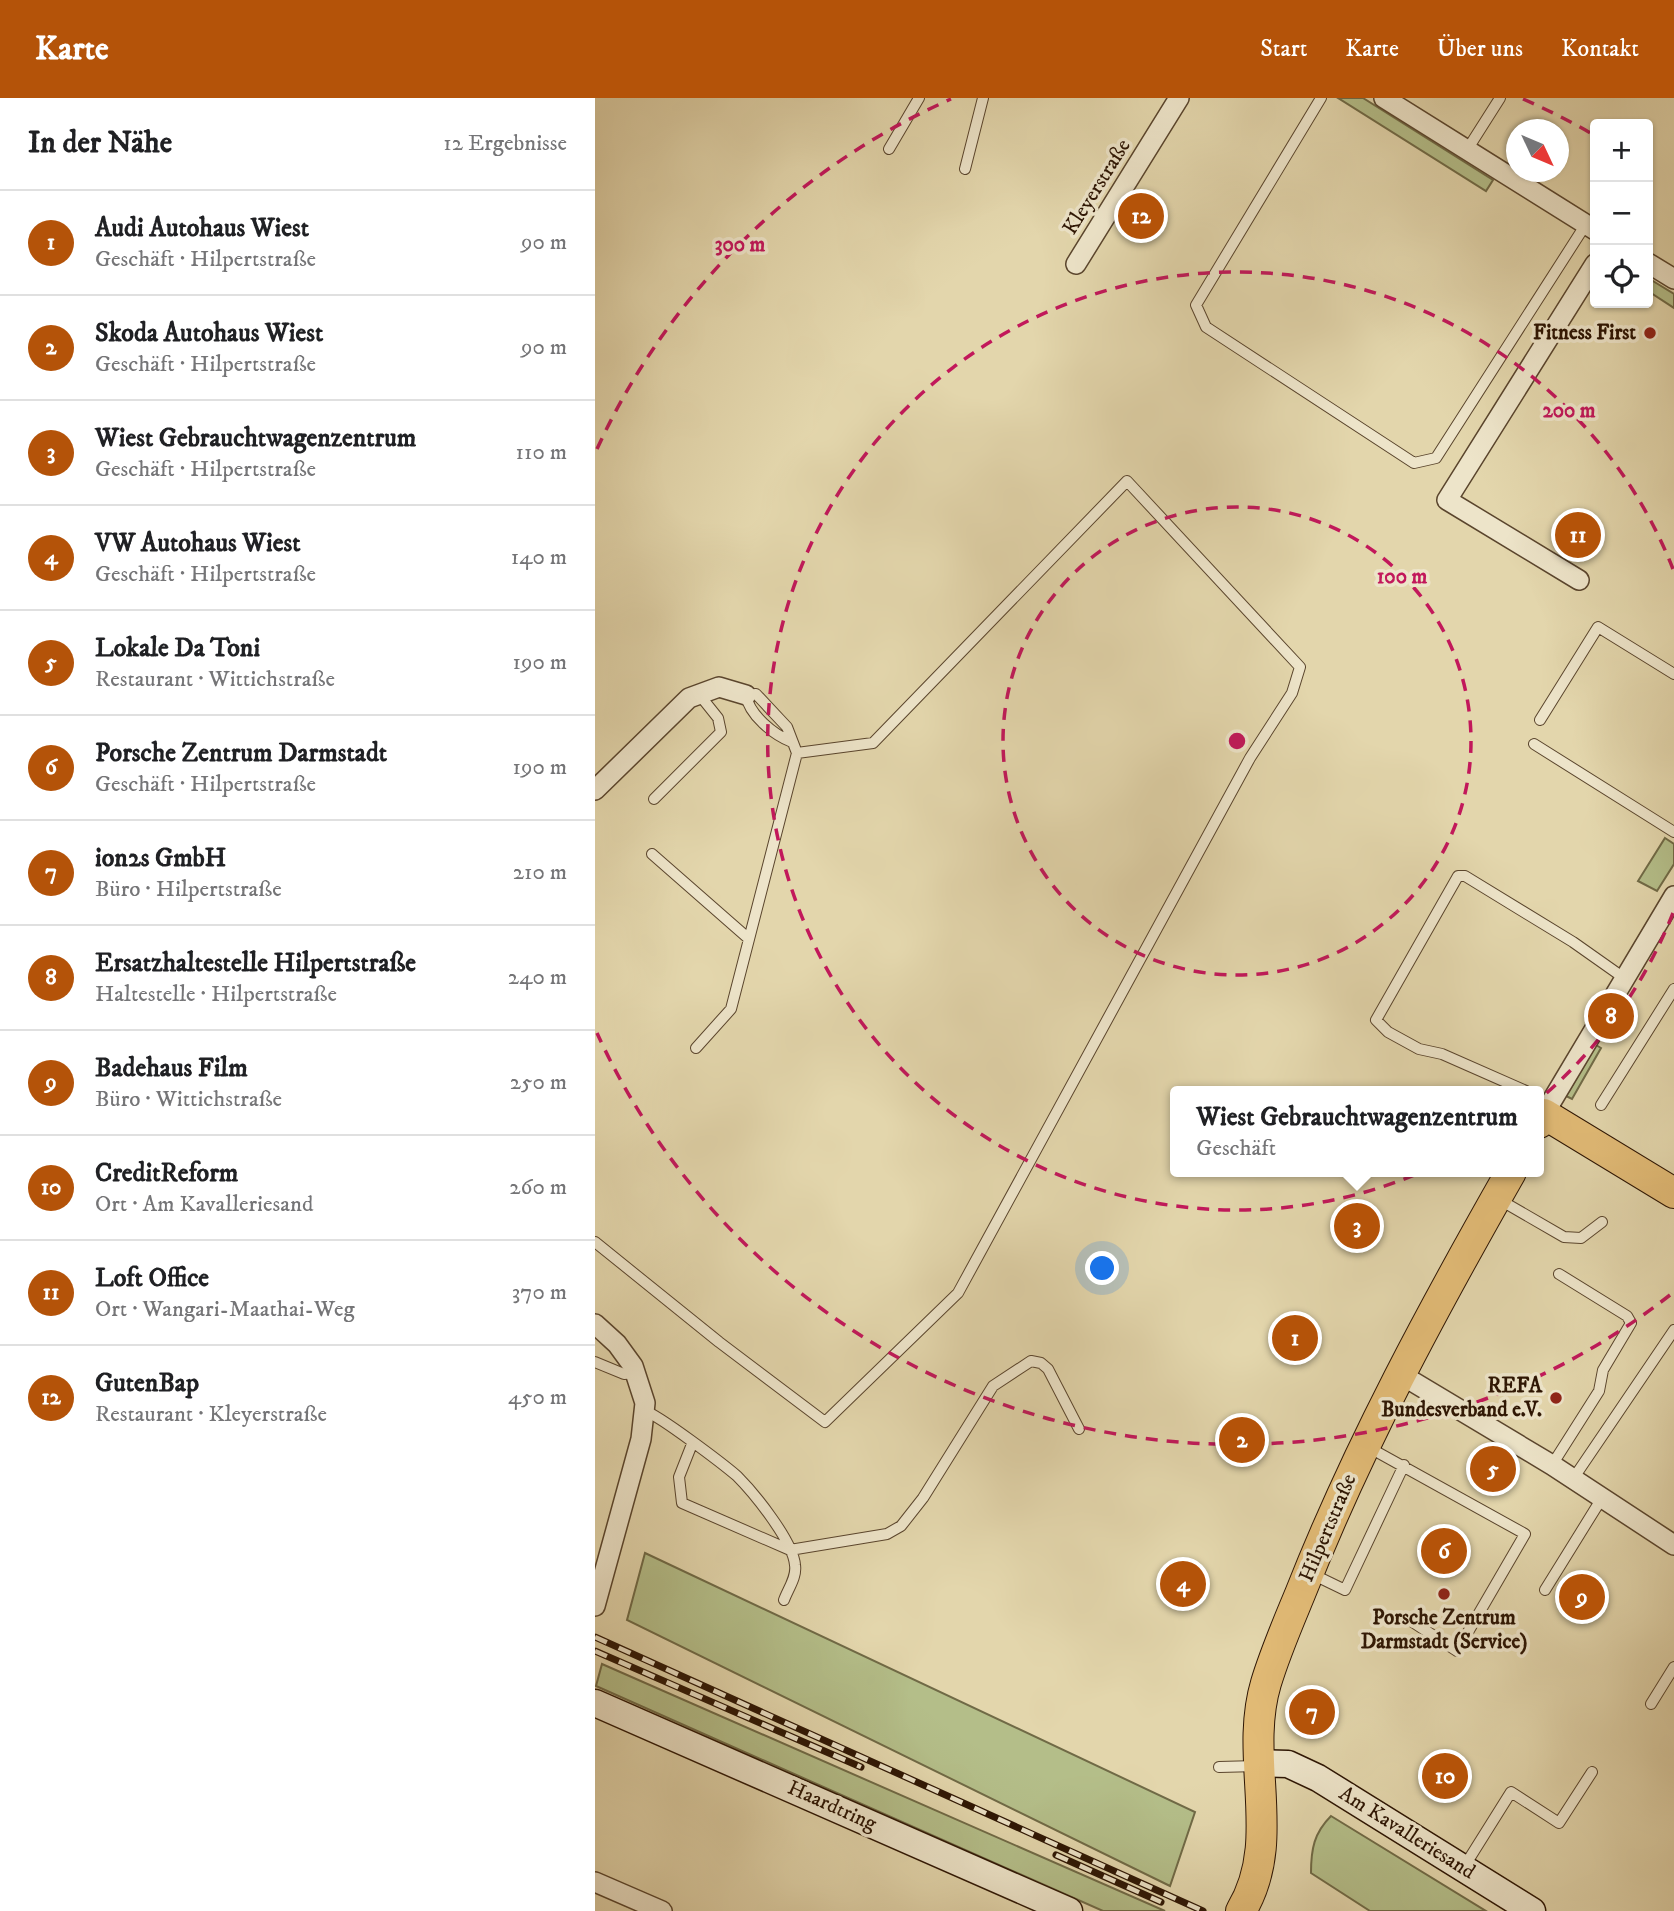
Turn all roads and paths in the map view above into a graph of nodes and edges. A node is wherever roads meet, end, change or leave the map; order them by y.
1 (919, 98) edge
2 (983, 98) edge
3 (1179, 98) edge
4 (1321, 98) edge
5 (1384, 98) edge
6 (1500, 98) edge
7 (889, 149) dead end
8 (1467, 150) junction
9 (965, 169) dead end
10 (1590, 227) edge
11 (1076, 264) dead end
12 (1653, 266) edge
13 (1590, 272) edge
14 (1674, 279) edge
15 (1579, 580) dead end
16 (1674, 674) edge
17 (698, 692) junction
18 (746, 695) joint
19 (1540, 720) dead end
20 (1534, 744) dead end
21 (797, 753) junction
22 (595, 790) edge
23 (654, 799) dead end
24 (1674, 832) edge
25 (652, 854) dead end
26 (1671, 909) edge
27 (749, 939) junction
28 (1624, 978) junction
29 (1674, 989) edge
30 (696, 1048) dead end
31 (1502, 1086) edge
32 (1544, 1098) edge
33 (1601, 1105) dead end
34 (1544, 1109) edge
35 (1508, 1177) edge
36 (1674, 1193) edge
37 (1496, 1198) junction
38 (1602, 1222) dead end
39 (595, 1242) edge
40 (1559, 1274) dead end
41 (595, 1324) edge
42 (1674, 1330) edge
43 (595, 1362) edge
44 (1400, 1374) junction
45 (640, 1382) junction
46 (645, 1411) junction
47 (1079, 1429) dead end
48 (692, 1444) junction
49 (1365, 1445) junction
50 (1404, 1465) junction
51 (1552, 1465) junction
52 (1573, 1479) junction
53 (1602, 1498) junction
54 (1674, 1545) edge
55 (790, 1550) junction
56 (1308, 1573) junction
57 (1545, 1591) dead end
58 (784, 1600) dead end
59 (595, 1606) edge
60 (1408, 1619) dead end
61 (1674, 1667) edge
62 (595, 1703) edge
63 (1651, 1704) dead end
64 (595, 1720) edge
65 (1219, 1766) dead end
66 (1259, 1770) junction
67 (1592, 1772) dead end
68 (1464, 1868) junction
69 (595, 1882) edge
70 (1242, 1909) edge
71 (662, 1911) edge
72 (1032, 1911) edge
73 (1069, 1911) edge
74 (1531, 1911) edge

1 - 7 lane
2 - 9 lane
3 - 11 street, Kleyerstraße
4 - 10 lane
5 - 8 street
6 - 8 lane
8 - 10 street
12 - 14 street
13 - 15 street
16 - 19 lane
17 - 18 street
17 - 22 street
17 - 23 lane
18 - 21 lane
20 - 24 lane
21 - 27 lane
21 - 39 lane
25 - 27 lane
26 - 28 street
27 - 30 lane
28 - 31 lane
28 - 32 street
29 - 33 lane
34 - 36 main road
35 - 37 main road, Hilpertstraße
37 - 38 lane
37 - 44 main road, Hilpertstraße
40 - 51 lane
41 - 45 street
42 - 52 lane
43 - 45 lane
44 - 49 main road, Hilpertstraße
44 - 51 street
45 - 46 street
46 - 48 lane
46 - 59 street
47 - 55 lane
48 - 55 lane
48 - 55 lane
49 - 50 lane
49 - 56 main road, Hilpertstraße
50 - 56 lane
50 - 60 lane
51 - 52 street
52 - 53 street
53 - 54 street
53 - 57 lane
55 - 58 lane
56 - 66 main road, Hilpertstraße
61 - 63 lane
62 - 73 main road, Haardtring
64 - 72 main road, Haardtring
65 - 66 lane
66 - 68 main road, Am Kavalleriesand
66 - 70 main road, Hilpertstraße
67 - 68 lane
68 - 74 main road, Am Kavalleriesand
69 - 71 street

